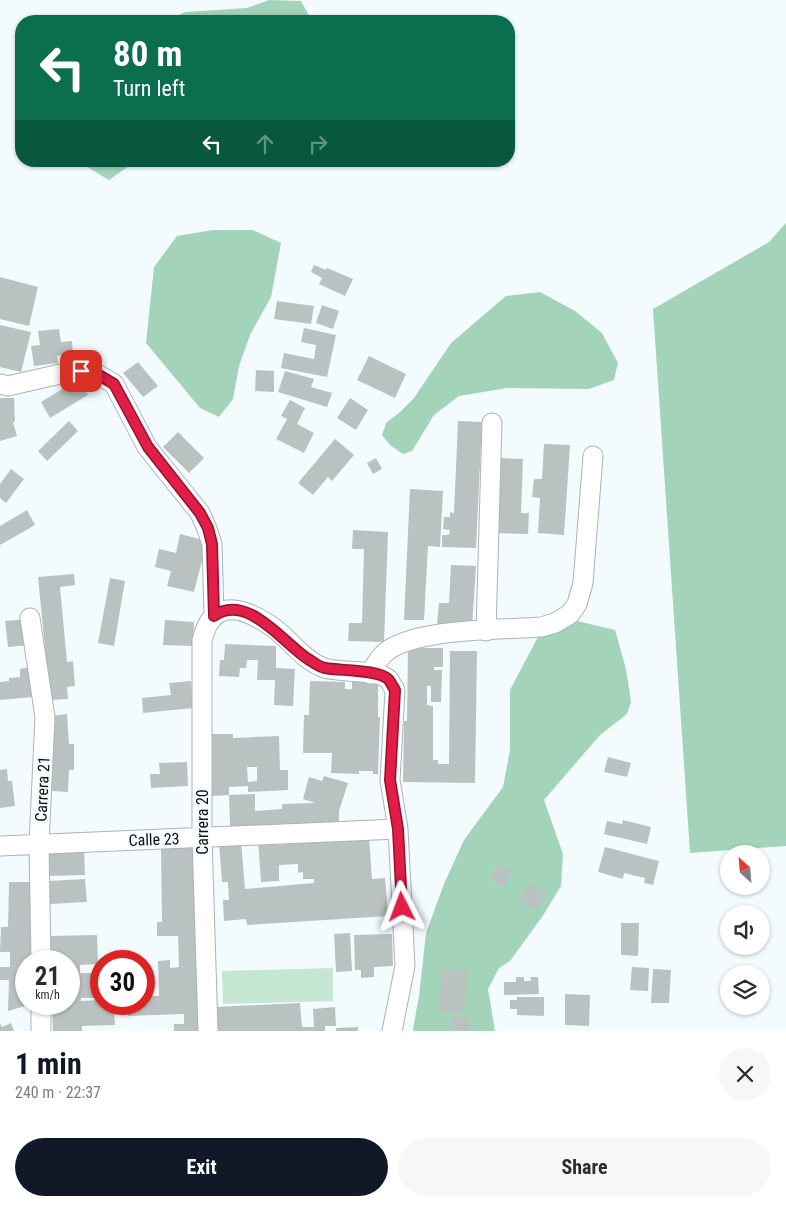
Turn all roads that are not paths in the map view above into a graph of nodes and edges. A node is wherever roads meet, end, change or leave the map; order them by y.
1 (0, 384) edge
2 (492, 424) dead end
3 (593, 456) dead end
4 (214, 616) junction
5 (30, 618) dead end
6 (486, 631) junction
7 (370, 674) junction
8 (398, 829) junction
9 (202, 838) junction
10 (39, 844) junction
11 (0, 846) edge
12 (41, 950) edge
13 (41, 1015) edge
14 (41, 1031) edge
15 (208, 1031) edge
16 (392, 1031) edge

1 - 4 street
2 - 6 street
3 - 6 street
4 - 7 street
4 - 9 street, Carrera 20
5 - 10 street, Carrera 21
6 - 7 street
7 - 8 street
8 - 9 street, Calle 23
8 - 16 street
9 - 10 street, Calle 23
9 - 15 street, Carrera 20
10 - 11 street, Calle 23
10 - 12 street, Carrera 21
13 - 14 street

